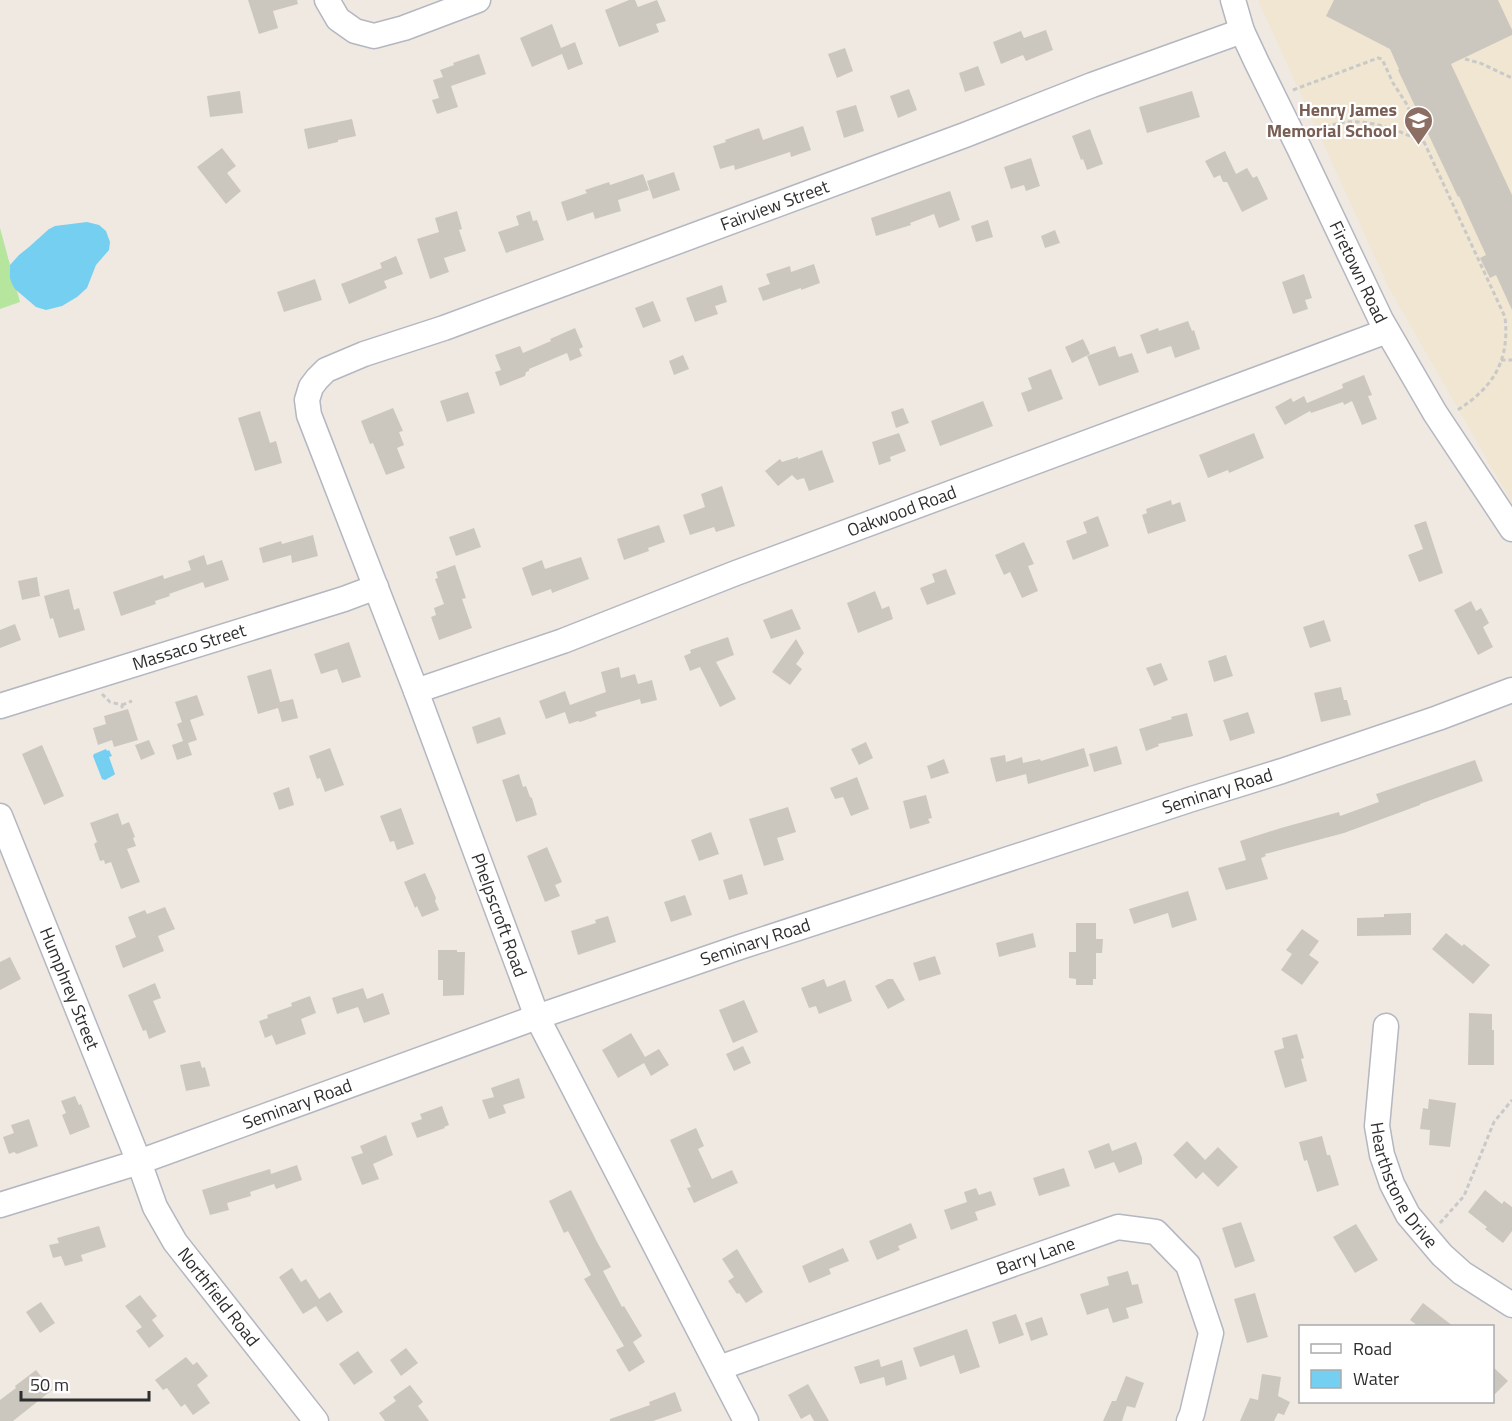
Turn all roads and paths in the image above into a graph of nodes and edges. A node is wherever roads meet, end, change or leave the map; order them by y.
1 (327, 0) edge
2 (478, 0) edge
3 (1233, 0) edge
4 (452, 4) edge
5 (1242, 30) junction
6 (1465, 59) dead end
7 (1512, 78) edge
8 (1289, 92) dead end
9 (1307, 130) dead end
10 (1424, 142) junction
11 (1387, 331) junction
12 (1501, 360) junction
13 (1512, 360) edge
14 (311, 387) joint
15 (1453, 413) dead end
16 (1512, 529) edge
17 (376, 587) junction
18 (1512, 690) edge
19 (416, 691) junction
20 (132, 701) dead end
21 (122, 705) dead end
22 (0, 706) edge
23 (0, 816) edge
24 (537, 1017) junction
25 (1386, 1026) dead end
26 (1512, 1100) edge
27 (139, 1162) junction
28 (0, 1205) edge
29 (1426, 1237) junction
30 (1512, 1305) edge
31 (719, 1368) junction
32 (316, 1421) edge
33 (746, 1421) edge
34 (1189, 1421) edge

1 - 4 street
2 - 4 street
3 - 5 street, Firetown Road
5 - 11 street, Firetown Road
5 - 14 street, Fairview Street
6 - 7 path
8 - 10 path
9 - 10 path
10 - 12 path
11 - 16 street, Firetown Road
11 - 19 street, Oakwood Road
12 - 13 path
12 - 15 path
14 - 17 street, Phelpscroft Road
17 - 19 street, Phelpscroft Road
17 - 22 street, Massaco Street
18 - 24 street, Seminary Road
19 - 24 street, Phelpscroft Road
20 - 21 path
23 - 27 street, Humphrey Street
24 - 27 street, Seminary Road
24 - 31 street, Phelpscroft Road
25 - 29 street, Hearthstone Drive
26 - 29 path
27 - 28 street, Seminary Road
27 - 32 street, Northfield Road
29 - 30 street, Hearthstone Drive
31 - 33 street, Phelpscroft Road
31 - 34 street, Barry Lane

